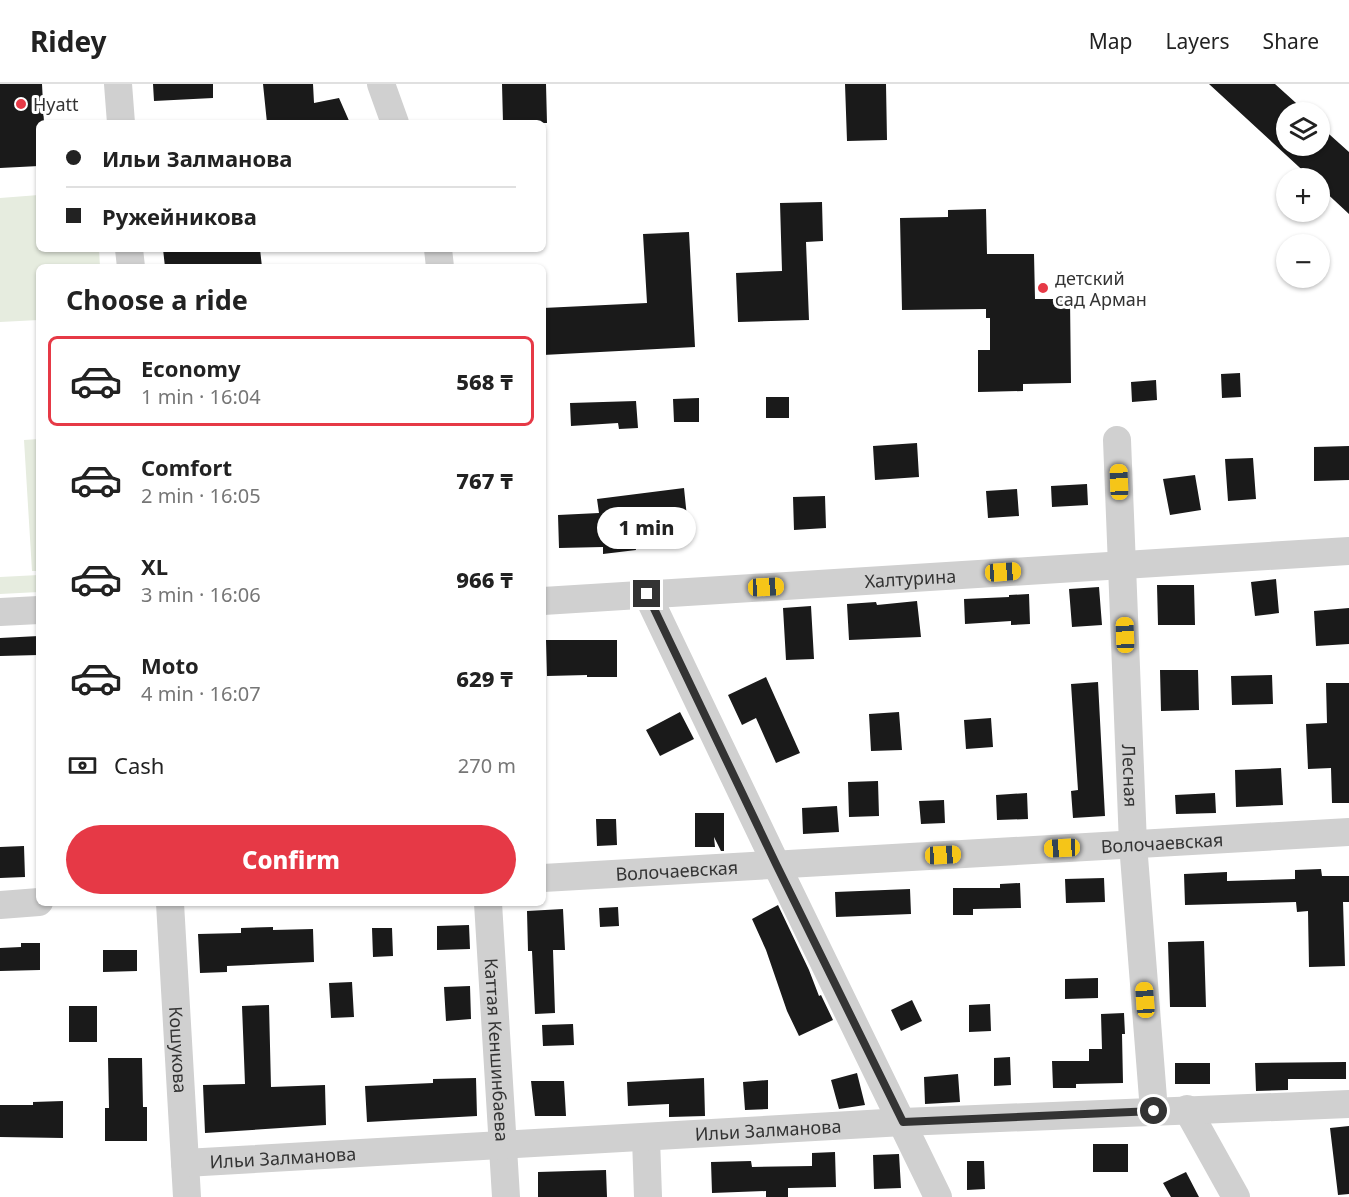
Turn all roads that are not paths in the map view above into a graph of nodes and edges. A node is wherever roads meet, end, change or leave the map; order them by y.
1 (118, 84) edge
2 (381, 84) edge
3 (121, 120) edge
4 (394, 120) edge
5 (1117, 440) dead end
6 (1349, 551) edge
7 (1122, 565) junction
8 (647, 594) junction
9 (546, 601) edge
10 (36, 610) edge
11 (0, 612) edge
12 (1349, 832) edge
13 (1133, 844) junction
14 (776, 864) junction
15 (546, 878) edge
16 (36, 902) edge
17 (0, 905) edge
18 (170, 906) edge
19 (488, 906) edge
20 (1349, 1104) edge
21 (1186, 1109) junction
22 (1154, 1111) junction
23 (903, 1122) junction
24 (646, 1138) junction
25 (503, 1144) junction
26 (185, 1163) junction
27 (187, 1197) edge
28 (506, 1197) edge
29 (648, 1197) edge
30 (938, 1197) edge
31 (1236, 1197) edge

1 - 3 street
2 - 4 street
5 - 7 street, Лесная
6 - 7 street, Халтурина
7 - 8 street, Халтурина
7 - 13 street, Лесная
8 - 9 street, Халтурина
8 - 14 street
10 - 11 street
12 - 13 street, Волочаевская
13 - 14 street, Волочаевская
13 - 22 street, Лесная
14 - 15 street, Волочаевская
14 - 23 street
16 - 17 street
18 - 26 street, Кошукова
19 - 25 street, Каттая Кеншинбаева
20 - 21 street, Ильи Залманова
21 - 22 street, Ильи Залманова
21 - 31 street
22 - 23 street, Ильи Залманова
23 - 24 street, Ильи Залманова
23 - 30 street
24 - 25 street, Ильи Залманова
24 - 29 street
25 - 26 street, Ильи Залманова
25 - 28 street, Каттая Кеншинбаева
26 - 27 street, Кошукова

